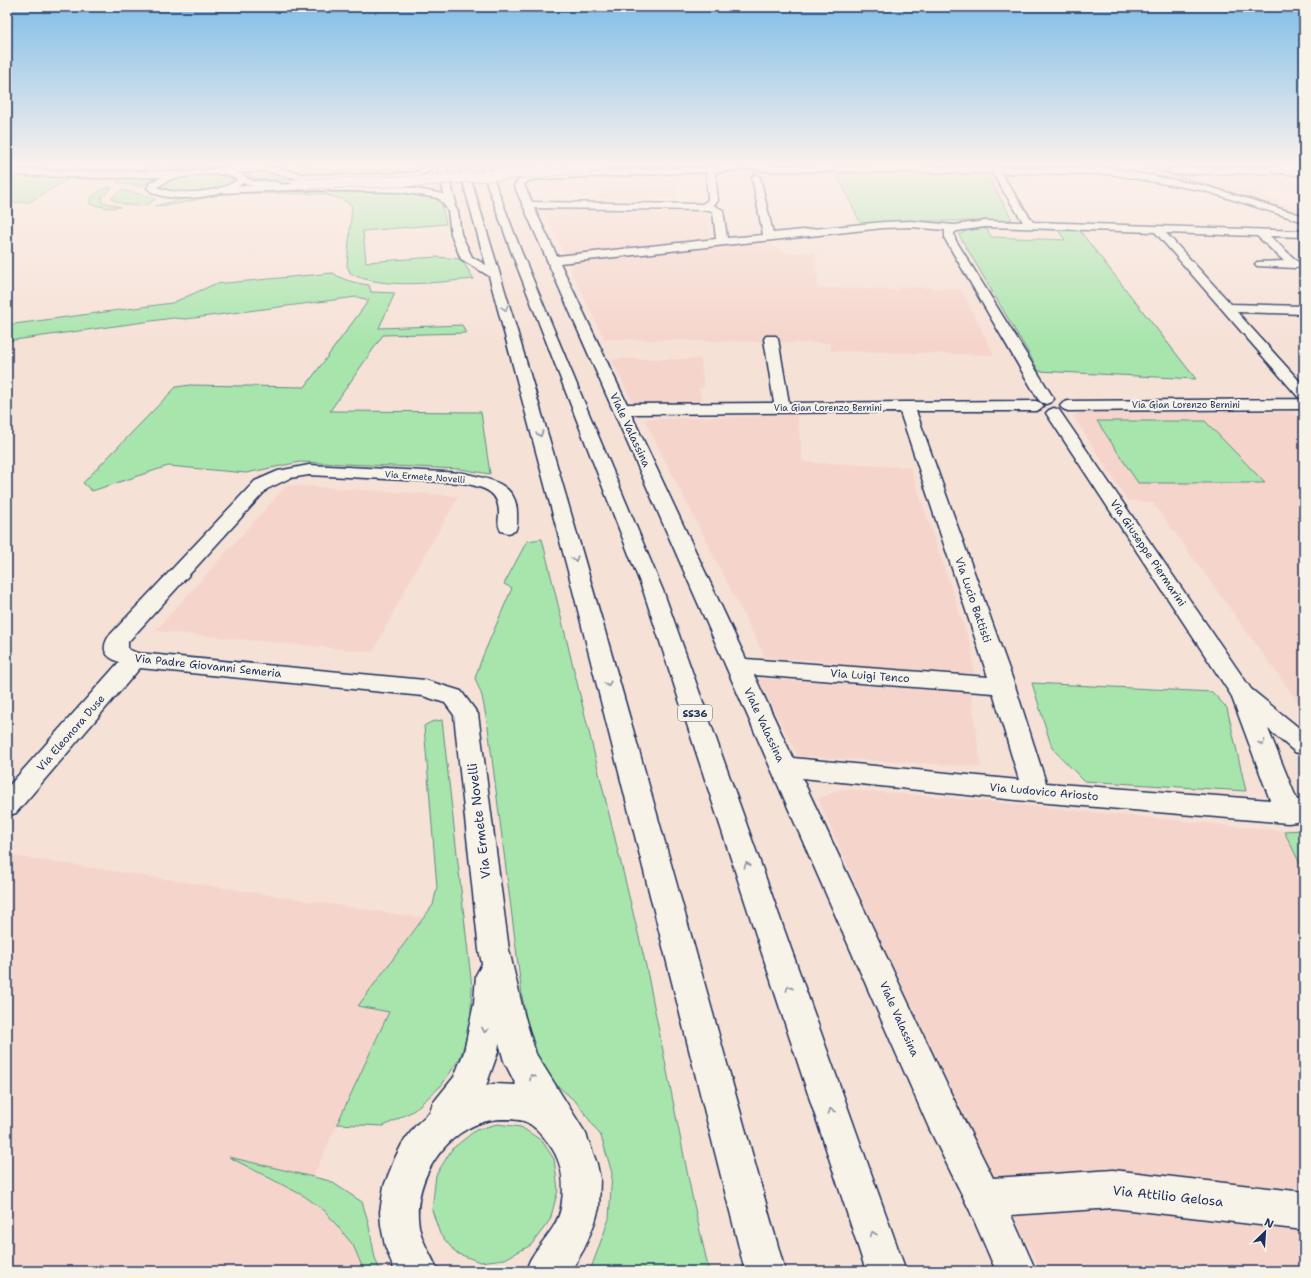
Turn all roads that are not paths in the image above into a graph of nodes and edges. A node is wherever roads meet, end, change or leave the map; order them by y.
1 (455, 224) edge
2 (479, 224) edge
3 (508, 224) edge
4 (520, 224) edge
5 (528, 224) edge
6 (720, 224) edge
7 (766, 224) edge
8 (1030, 226) joint
9 (954, 228) junction
10 (1158, 230) junction
11 (1260, 233) junction
12 (1304, 234) edge
13 (769, 238) junction
14 (722, 243) junction
15 (516, 251) junction
16 (553, 260) junction
17 (1261, 264) dead end
18 (494, 274) junction
19 (1228, 308) junction
20 (1304, 310) edge
21 (771, 339) dead end
22 (1304, 395) edge
23 (1304, 404) edge
24 (1051, 406) junction
25 (782, 408) junction
26 (907, 408) junction
27 (620, 409) junction
28 (309, 470) joint
29 (508, 527) dead end
30 (134, 660) junction
31 (737, 666) junction
32 (1003, 686) junction
33 (1242, 694) junction
34 (453, 697) joint
35 (1304, 746) edge
36 (784, 767) junction
37 (1036, 792) junction
38 (7, 806) edge
39 (1296, 811) edge
40 (494, 950) junction
41 (439, 1126) junction
42 (573, 1147) junction
43 (984, 1198) junction
44 (1304, 1211) edge
45 (557, 1263) edge
46 (418, 1271) edge
47 (766, 1271) edge
48 (886, 1271) edge
49 (1016, 1271) edge

1 - 18 main road
2 - 18 main road
3 - 15 main road, SS36
4 - 15 main road
5 - 16 main road, Viale Valassina
6 - 14 main road
7 - 13 main road
8 - 9 main road
8 - 10 main road
9 - 13 main road
9 - 24 main road, Via Giuseppe Piermarini
10 - 11 main road
10 - 19 main road
11 - 12 main road
11 - 17 main road
13 - 14 main road
14 - 16 main road
48 -> 15 main road, SS36
16 - 27 main road, Viale Valassina
18 -> 47 main road
19 - 20 main road
19 - 22 main road
21 - 25 main road
23 - 24 main road, Via Gian Lorenzo Bernini
24 - 26 main road, Via Gian Lorenzo Bernini
24 - 33 main road, Via Giuseppe Piermarini
25 - 26 main road, Via Gian Lorenzo Bernini
25 - 27 main road, Via Gian Lorenzo Bernini
26 - 32 main road, Via Lucio Battisti
27 - 31 main road, Viale Valassina
28 - 29 main road, Via Ermete Novelli
28 - 30 main road, Via Padre Giovanni Semeria
30 - 34 main road, Via Padre Giovanni Semeria
30 - 38 main road, Via Eleonora Duse
31 - 32 main road, Via Luigi Tenco
31 - 36 main road, Viale Valassina
32 - 37 main road, Via Lucio Battisti
33 - 35 main road, Via Giuseppe Piermarini
33 -> 39 main road, Via Giuseppe Piermarini
34 - 40 main road, Via Ermete Novelli
36 - 37 main road, Via Ludovico Ariosto
36 - 43 main road, Viale Valassina
37 - 39 main road, Via Ludovico Ariosto
40 -> 41 main road, Via Ermete Novelli
42 -> 40 main road, Via Ermete Novelli
41 - 42 main road, Via Ermete Novelli
41 - 46 main road, Via Ermete Novelli
42 - 45 main road, Via Ermete Novelli
43 - 44 main road, Via Attilio Gelosa
43 - 49 main road, Viale Valassina

